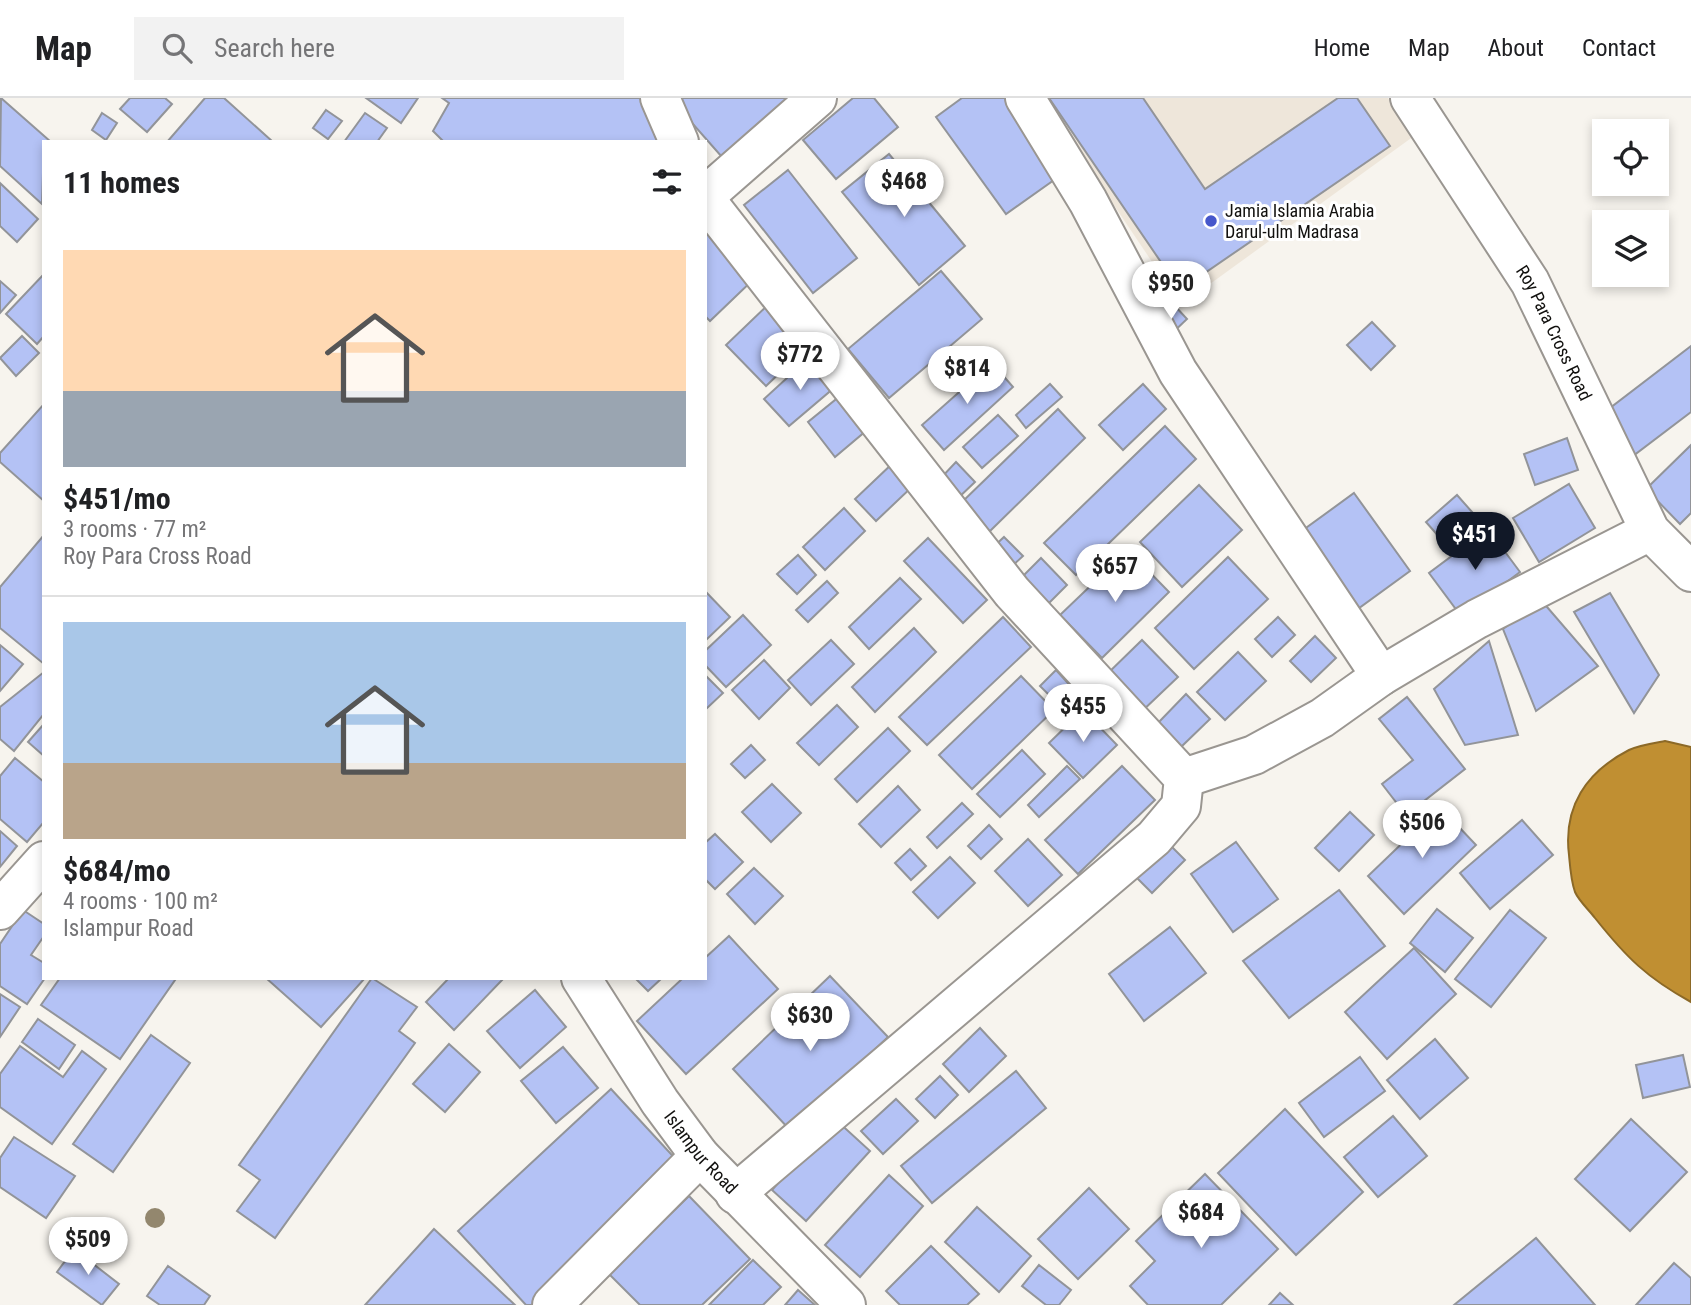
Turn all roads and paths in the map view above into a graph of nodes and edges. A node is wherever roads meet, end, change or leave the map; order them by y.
1 (660, 98) edge
2 (817, 98) edge
3 (1025, 98) edge
4 (1410, 98) edge
5 (678, 140) edge
6 (707, 196) edge
7 (707, 201) edge
8 (1650, 531) junction
9 (1691, 572) edge
10 (1381, 676) junction
11 (1184, 778) junction
12 (42, 863) edge
13 (0, 910) edge
14 (582, 980) edge
15 (700, 1156) junction
16 (735, 1194) junction
17 (552, 1305) edge
18 (846, 1305) edge

1 - 5 street
2 - 6 street
3 - 10 street
4 - 8 street, Roy Para Cross Road
7 - 11 street
8 - 9 street, Roy Para Cross Road
8 - 10 street
10 - 11 street
11 - 16 street
12 - 13 street
14 - 15 street, Islampur Road
15 - 16 street, Islampur Road
15 - 17 street
16 - 18 street, Islampur Road

